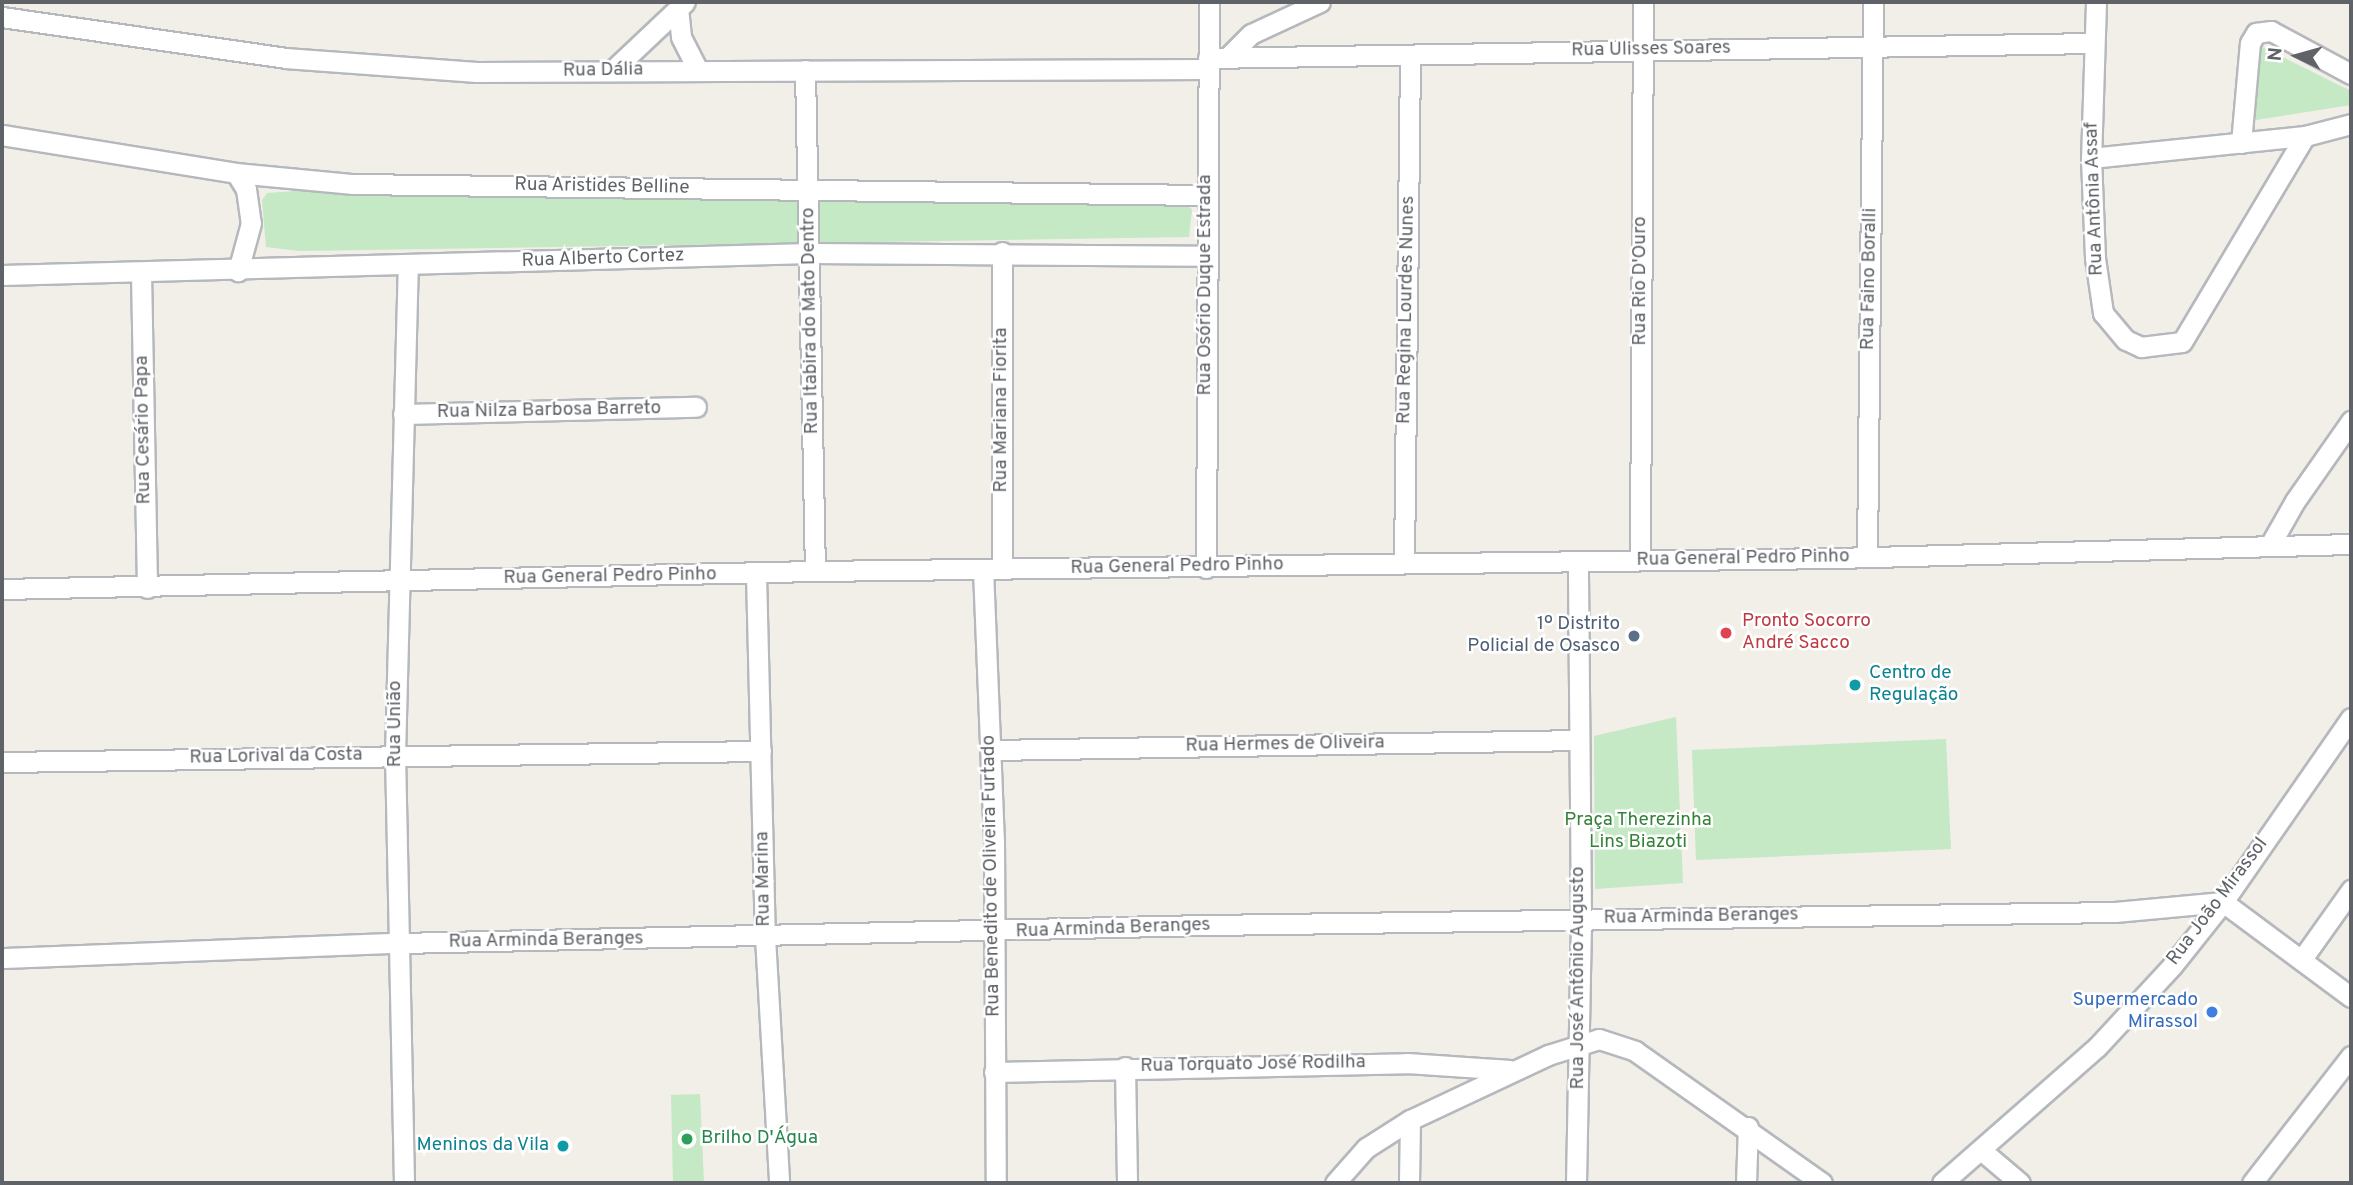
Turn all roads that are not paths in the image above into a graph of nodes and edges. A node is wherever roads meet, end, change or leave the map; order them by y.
1 (1209, 2) edge
2 (1320, 2) edge
3 (1643, 2) edge
4 (1873, 2) edge
5 (2096, 2) edge
6 (681, 5) edge
7 (2, 17) edge
8 (1288, 19) junction
9 (2094, 43) junction
10 (1872, 47) junction
11 (1643, 49) junction
12 (1258, 55) junction
13 (1229, 56) junction
14 (1410, 58) junction
15 (1208, 63) junction
16 (697, 69) junction
17 (805, 70) junction
18 (612, 71) junction
19 (2351, 74) edge
20 (2351, 124) edge
21 (2, 135) edge
22 (2305, 136) junction
23 (2241, 143) junction
24 (2091, 158) junction
25 (236, 173) junction
26 (810, 189) junction
27 (1205, 195) junction
28 (1002, 252) junction
29 (810, 253) junction
30 (1205, 256) junction
31 (408, 264) junction
32 (237, 271) junction
33 (141, 273) junction
34 (2, 275) edge
35 (696, 407) dead end
36 (403, 414) junction
37 (2351, 421) edge
38 (2351, 544) edge
39 (2270, 545) junction
40 (1867, 556) junction
41 (1640, 560) junction
42 (1578, 562) junction
43 (1404, 563) junction
44 (1206, 568) junction
45 (993, 569) junction
46 (815, 571) junction
47 (756, 574) junction
48 (397, 582) junction
49 (146, 588) junction
50 (2, 589) edge
51 (2351, 718) edge
52 (1579, 740) junction
53 (991, 750) junction
54 (761, 751) junction
55 (395, 755) junction
56 (2, 762) edge
57 (2351, 890) edge
58 (2223, 902) junction
59 (1581, 918) junction
60 (995, 932) junction
61 (765, 937) junction
62 (400, 943) junction
63 (2, 958) edge
64 (2302, 959) junction
65 (2351, 997) edge
66 (1581, 1041) junction
67 (2351, 1056) edge
68 (1125, 1067) junction
69 (1512, 1070) junction
70 (994, 1072) junction
71 (1410, 1120) junction
72 (1748, 1127) junction
73 (1982, 1150) junction
74 (2262, 1180) edge
75 (404, 1183) edge
76 (779, 1183) edge
77 (996, 1183) edge
78 (1127, 1183) edge
79 (1335, 1183) edge
80 (1409, 1183) edge
81 (1576, 1183) edge
82 (1746, 1183) edge
83 (1822, 1183) edge
84 (1942, 1183) edge
85 (2020, 1183) edge

1 - 15 street, Rua Osório Duque Estrada
2 - 8 street
3 - 11 street, Rua Rio D'Ouro
4 - 10 street, Rua Faino Boralli
5 - 9 street, Rua Antônia Assaf
6 - 16 street
6 - 18 street
7 - 18 street, Rua Dália
8 - 12 street
8 - 13 street
9 - 10 street, Rua Ulisses Soares
9 - 24 street, Rua Antônia Assaf
10 - 11 street, Rua Ulisses Soares
10 - 40 street, Rua Faino Boralli
11 - 14 street, Rua Ulisses Soares
11 - 41 street, Rua Rio D'Ouro
12 - 13 street, Rua Ulisses Soares
12 - 14 street, Rua Ulisses Soares
13 - 15 street, Rua Ulisses Soares
14 - 43 street, Rua Regina Lourdes Nunes
15 - 17 street, Rua Dália
15 - 27 street, Rua Osório Duque Estrada
16 - 17 street, Rua Dália
16 - 18 street, Rua Dália
17 - 26 street, Rua Itabira do Mato Dentro
19 - 23 street
20 - 22 street
21 - 25 street, Rua Aristides Belline
22 - 23 street
22 - 24 street, Rua Antônia Assaf
23 - 24 street
25 - 26 street, Rua Aristides Belline
25 - 32 street
26 - 27 street, Rua Aristides Belline
26 - 29 street, Rua Itabira do Mato Dentro
27 - 30 street, Rua Osório Duque Estrada
28 - 29 street, Rua Alberto Cortez
28 - 30 street, Rua Alberto Cortez
28 - 45 street, Rua Mariana Fiorita
29 - 31 street, Rua Alberto Cortez
29 - 46 street, Rua Itabira do Mato Dentro
30 - 44 street, Rua Osório Duque Estrada
31 - 32 street, Rua Alberto Cortez
31 - 36 street, Rua União
32 - 33 street, Rua Alberto Cortez
33 - 34 street, Rua Alberto Cortez
33 - 49 street, Rua Cesário Papa
35 - 36 street, Rua Nilza Barbosa Barreto
36 - 48 street, Rua União
37 - 39 street
38 - 39 street, Rua General Pedro Pinho
39 - 40 street, Rua General Pedro Pinho
40 - 41 street, Rua General Pedro Pinho
41 - 42 street, Rua General Pedro Pinho
42 - 43 street, Rua General Pedro Pinho
42 - 52 street, Rua José Antônio Augusto
43 - 44 street, Rua General Pedro Pinho
44 - 45 street, Rua General Pedro Pinho
45 - 46 street, Rua General Pedro Pinho
45 - 53 street, Rua Benedito de Oliveira Furtado
46 - 47 street, Rua General Pedro Pinho
47 - 48 street, Rua General Pedro Pinho
47 - 54 street, Rua Marina
48 - 49 street, Rua General Pedro Pinho
48 - 55 street, Rua União
49 - 50 street, Rua General Pedro Pinho
51 - 58 street, Rua João Mirassol
52 - 53 street, Rua Hermes de Oliveira
52 - 59 street, Rua José Antônio Augusto
53 - 60 street, Rua Benedito de Oliveira Furtado
54 - 55 street, Rua Lorival da Costa
54 - 61 street, Rua Marina
55 - 56 street, Rua Lorival da Costa
55 - 62 street, Rua União
57 - 64 street
58 - 59 street, Rua Arminda Beranges
58 - 64 street
58 - 73 street, Rua João Mirassol
59 - 60 street, Rua Arminda Beranges
59 - 66 street, Rua José Antônio Augusto
60 - 61 street, Rua Arminda Beranges
60 - 70 street, Rua Benedito de Oliveira Furtado
61 - 62 street, Rua Arminda Beranges
61 - 76 street, Rua Marina
62 - 63 street, Rua Arminda Beranges
62 - 75 street, Rua União
64 - 65 street
66 - 69 street
66 - 72 street
66 - 81 street, Rua José Antônio Augusto
67 - 74 street
68 - 69 street, Rua Torquato José Rodilha
68 - 70 street, Rua Torquato José Rodilha
68 - 78 street
69 - 71 street
70 - 77 street, Rua Benedito de Oliveira Furtado
71 - 79 street
71 - 80 street
72 - 82 street
72 - 83 street
73 - 84 street, Rua João Mirassol
73 - 85 street

